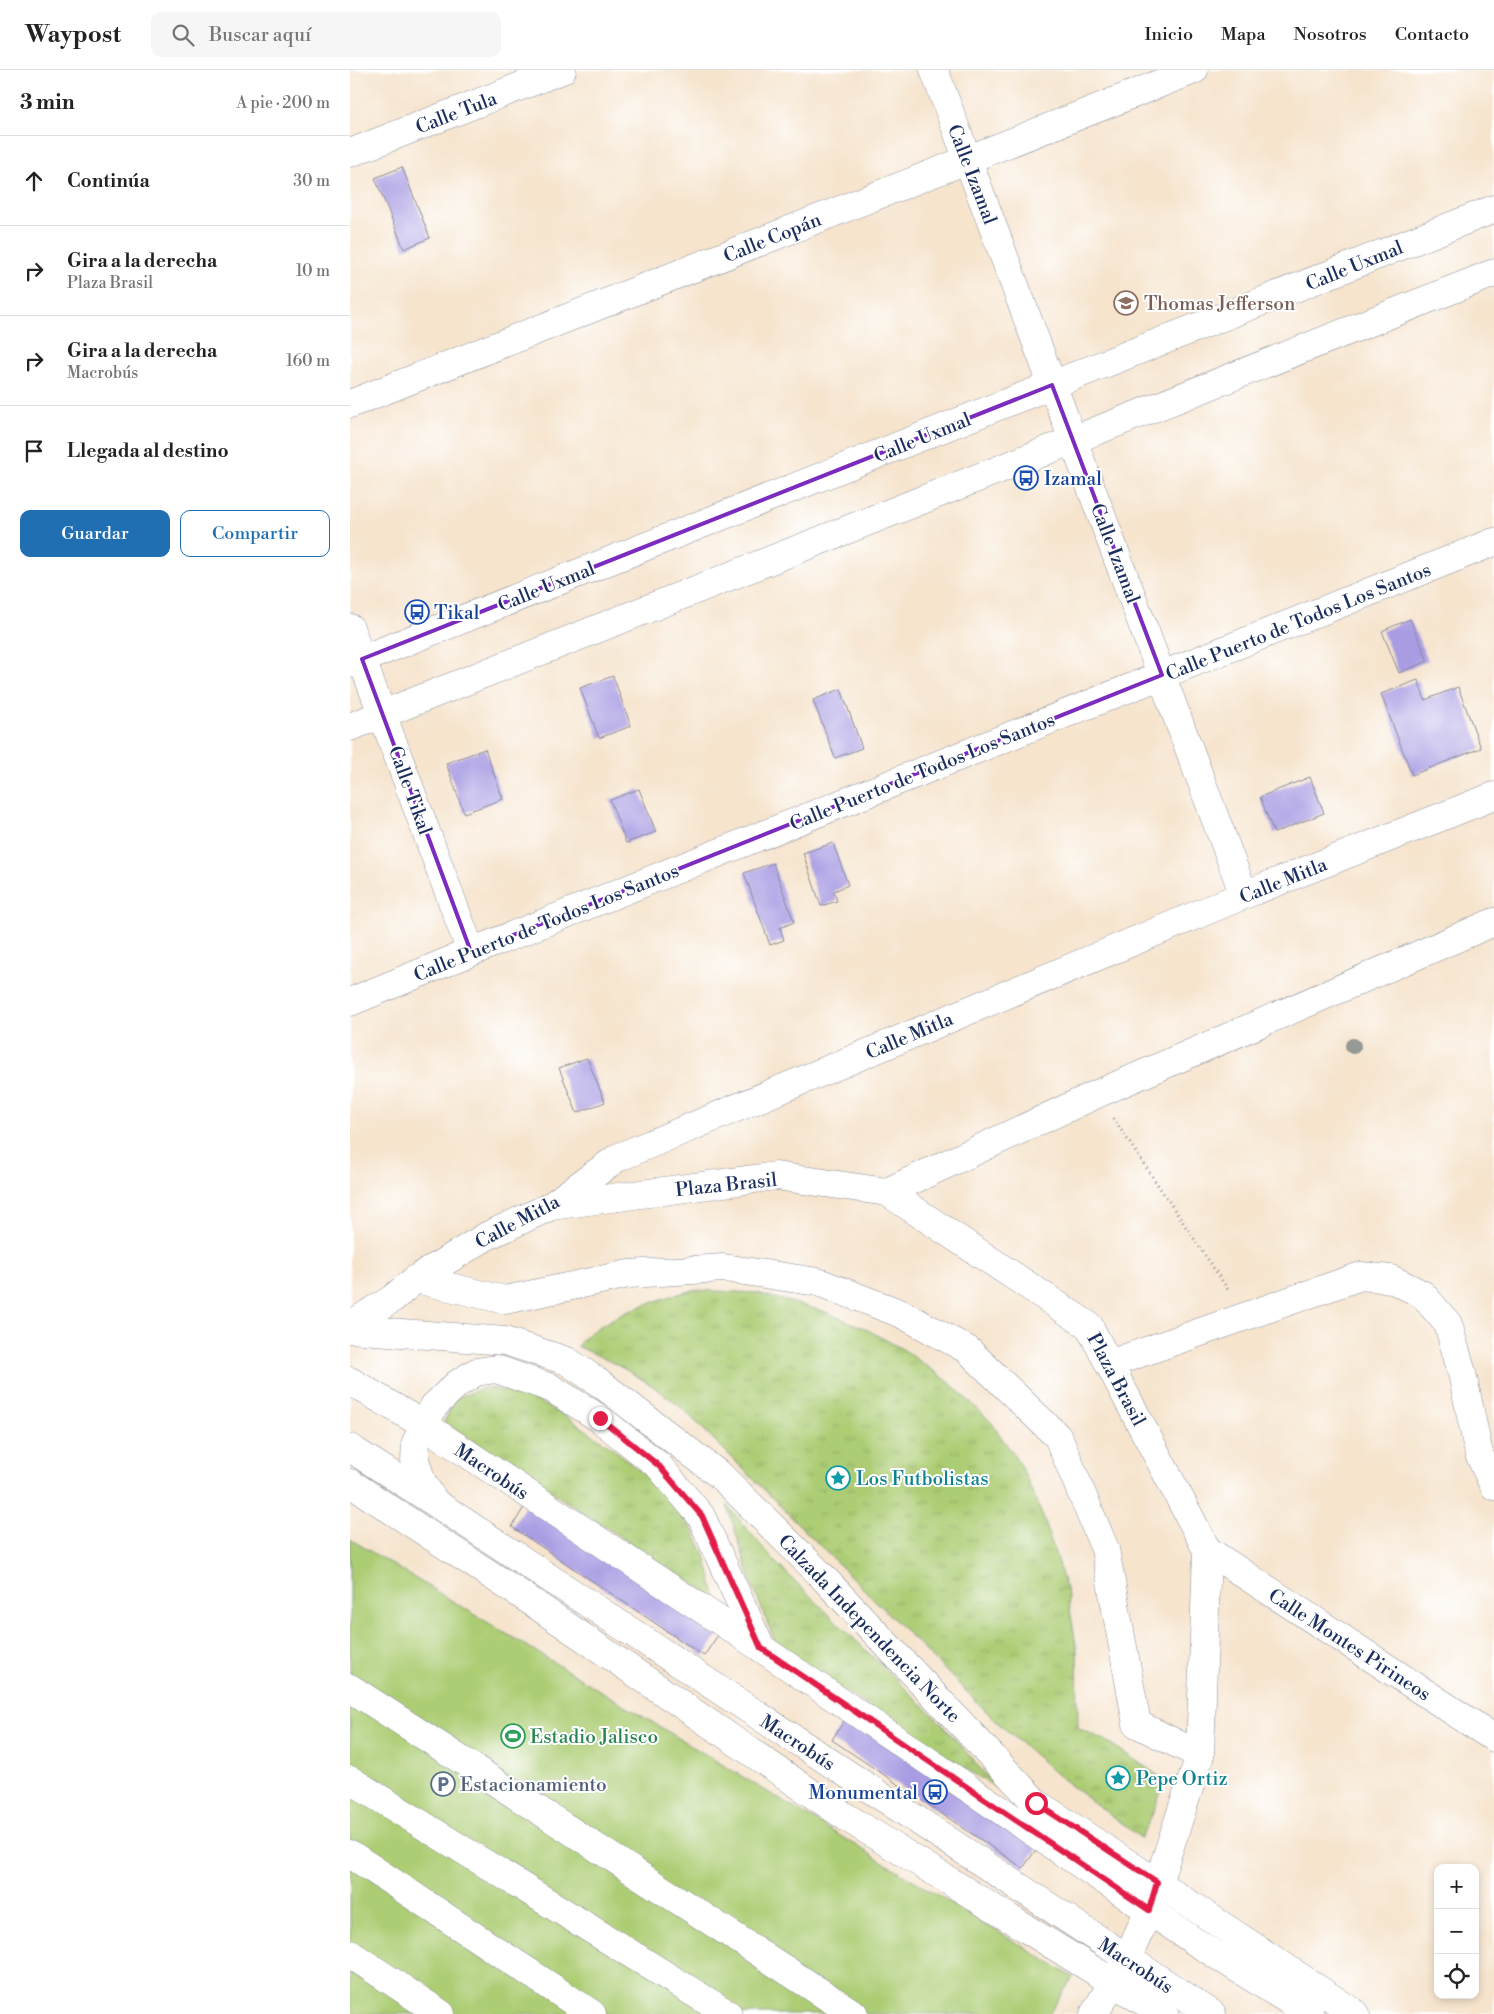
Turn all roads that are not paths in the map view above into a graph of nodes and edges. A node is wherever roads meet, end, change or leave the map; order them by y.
1 (562, 70) edge
2 (934, 70) edge
3 (1194, 70) edge
4 (350, 153) edge
5 (968, 159) junction
6 (1494, 209) edge
7 (1494, 273) edge
8 (1052, 385) junction
9 (350, 404) edge
10 (1073, 440) junction
11 (1494, 542) edge
12 (350, 628) edge
13 (356, 661) edge
14 (1162, 676) junction
15 (382, 714) junction
16 (350, 727) edge
17 (1494, 796) edge
18 (1244, 895) junction
19 (1494, 922) edge
20 (471, 952) junction
21 (350, 1002) edge
22 (887, 1192) junction
23 (551, 1206) junction
24 (416, 1279) junction
25 (350, 1325) edge
26 (350, 1329) edge
27 (1110, 1364) junction
28 (350, 1381) edge
29 (424, 1425) junction
30 (350, 1448) edge
31 (350, 1483) edge
32 (1494, 1486) edge
33 (434, 1502) junction
34 (1207, 1550) junction
35 (761, 1648) junction
36 (350, 1688) edge
37 (1494, 1738) edge
38 (1200, 1755) junction
39 (350, 1780) edge
40 (350, 1854) edge
41 (1157, 1882) junction
42 (1149, 1910) junction
43 (350, 1954) edge
44 (1120, 1970) junction
45 (441, 2014) edge
46 (592, 2014) edge
47 (728, 2014) edge
48 (854, 2014) edge
49 (1094, 2014) edge
50 (1164, 2014) edge
51 (1212, 2014) edge
52 (1310, 2014) edge
53 (1356, 2014) edge

1 - 4 street, Calle Tula
2 - 5 street, Calle Izamal
3 - 5 street, Calle Copán
5 - 8 street, Calle Izamal
5 - 9 street, Calle Copán
6 - 8 street, Calle Uxmal
7 - 10 street
8 - 10 street, Calle Izamal
8 - 13 street, Calle Uxmal
10 - 14 street, Calle Izamal
10 - 15 street
11 - 14 street, Calle Puerto de Todos Los Santos
12 - 13 street, Calle Tikal
13 - 15 street, Calle Tikal
14 - 18 street, Calle Izamal
14 - 20 street, Calle Puerto de Todos Los Santos
15 - 16 street
15 - 20 street, Calle Tikal
17 - 18 street, Calle Mitla
18 - 23 street, Calle Mitla
19 - 22 street
20 - 21 street, Calle Puerto de Todos Los Santos
22 - 23 street, Plaza Brasil
22 - 27 street, Plaza Brasil
23 - 24 street, Calle Mitla
24 - 25 street, Calle Mitla
24 - 38 street
26 - 41 street, Calzada Independencia Norte
27 - 32 street
27 - 34 street, Plaza Brasil
28 - 29 street, Macrobús
29 - 33 street, Macrobús
29 - 35 street, Macrobús
29 - 35 street, Macrobús
30 - 33 street, Macrobús
31 - 44 street
33 - 44 street, Macrobús
34 - 37 street, Calle Montes Pirineos
34 - 38 street, Plaza Brasil
35 - 42 street, Macrobús
36 - 48 street
38 - 41 street, Plaza Brasil
39 - 47 street
40 - 46 street
41 - 42 street, Plaza Brasil
41 - 53 street, Calzada Independencia Norte
42 - 44 street, Plaza Brasil
42 - 52 street, Macrobús
43 - 45 street
44 - 49 street, Plaza Brasil
44 - 50 street
44 - 51 street, Macrobús

